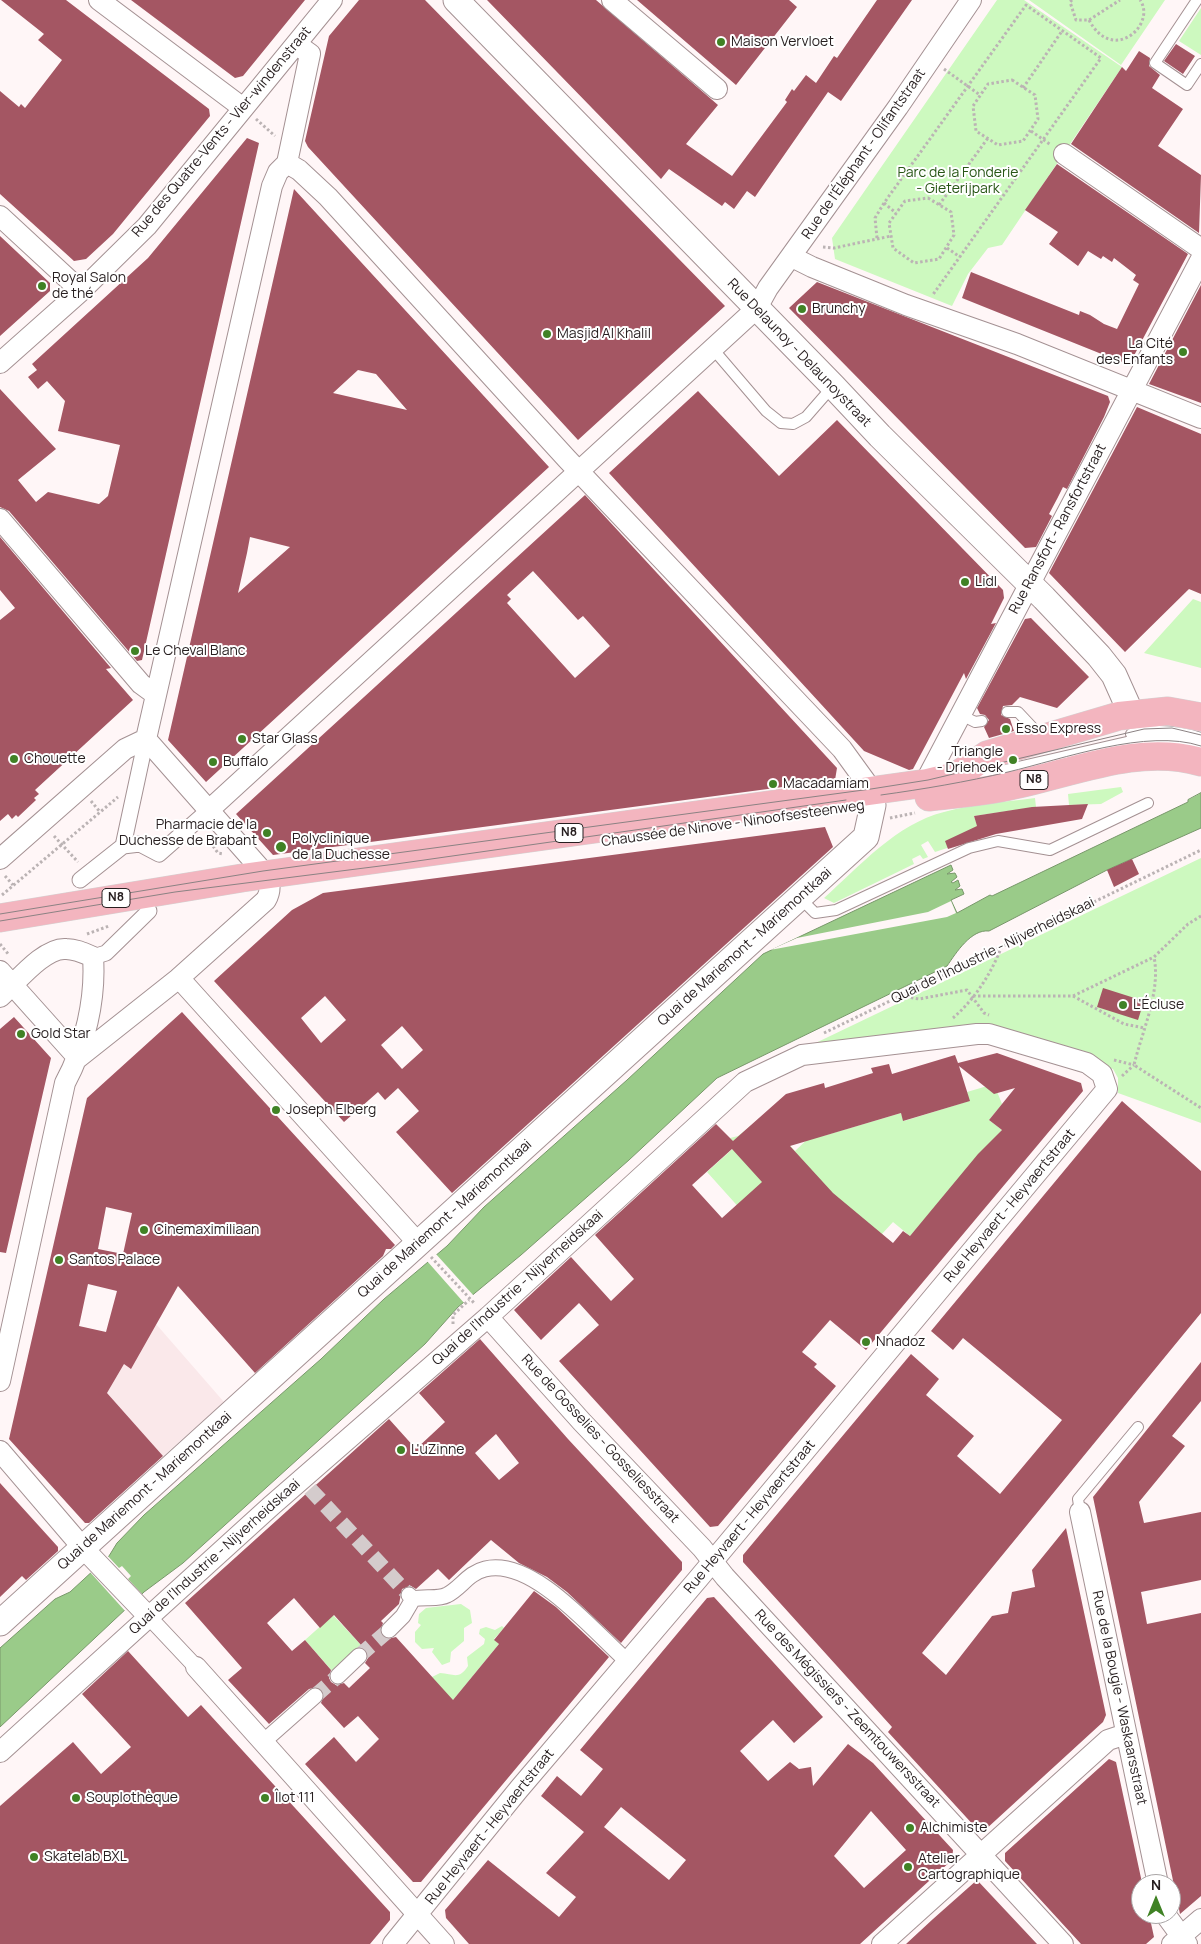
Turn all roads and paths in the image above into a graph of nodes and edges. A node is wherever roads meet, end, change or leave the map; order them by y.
1 (99, 0) edge
2 (332, 0) edge
3 (456, 0) edge
4 (612, 0) edge
5 (971, 0) edge
6 (1072, 0) edge
7 (1120, 0) edge
8 (1140, 0) edge
9 (1197, 0) edge
10 (1089, 20) junction
11 (1062, 31) junction
12 (296, 44) junction
13 (930, 60) junction
14 (1201, 64) edge
15 (968, 86) junction
16 (1023, 88) junction
17 (716, 89) dead end
18 (980, 95) junction
19 (243, 108) junction
20 (1031, 131) junction
21 (276, 138) dead end
22 (988, 138) junction
23 (1042, 139) junction
24 (1064, 154) dead end
25 (287, 163) junction
26 (884, 203) junction
27 (940, 205) junction
28 (896, 213) junction
29 (0, 216) edge
30 (891, 236) junction
31 (877, 238) junction
32 (823, 247) dead end
33 (946, 248) junction
34 (1201, 249) edge
35 (792, 257) junction
36 (960, 257) junction
37 (1201, 259) edge
38 (81, 292) junction
39 (757, 308) junction
40 (921, 310) junction
41 (713, 349) junction
42 (0, 363) edge
43 (833, 386) junction
44 (1132, 391) junction
45 (1201, 418) edge
46 (580, 471) junction
47 (0, 519) edge
48 (1029, 583) junction
49 (156, 695) junction
50 (1007, 712) dead end
51 (1131, 713) junction
52 (961, 714) junction
53 (1201, 717) edge
54 (982, 721) dead end
55 (1201, 738) edge
56 (1038, 739) junction
57 (146, 740) junction
58 (1201, 744) edge
59 (1201, 762) edge
60 (956, 776) junction
61 (136, 781) junction
62 (922, 789) junction
63 (873, 798) junction
64 (91, 801) dead end
65 (1148, 803) dead end
66 (209, 810) junction
67 (100, 812) junction
68 (48, 830) dead end
69 (61, 845) junction
70 (123, 846) junction
71 (1201, 850) edge
72 (0, 859) edge
73 (78, 862) dead end
74 (268, 879) junction
75 (80, 880) dead end
76 (0, 897) edge
77 (800, 898) junction
78 (150, 912) dead end
79 (1201, 916) edge
80 (0, 918) edge
81 (1001, 947) junction
82 (93, 957) junction
83 (1154, 957) junction
84 (179, 978) junction
85 (4, 984) edge
86 (973, 996) junction
87 (1073, 996) junction
88 (1144, 1028) junction
89 (820, 1034) dead end
90 (928, 1040) junction
91 (78, 1058) junction
92 (1107, 1089) joint
93 (1201, 1108) edge
94 (425, 1250) junction
95 (488, 1317) junction
96 (453, 1324) dead end
97 (0, 1381) edge
98 (1138, 1427) dead end
99 (0, 1451) edge
100 (1080, 1512) joint
101 (89, 1554) junction
102 (713, 1561) junction
103 (142, 1611) junction
104 (0, 1623) edge
105 (389, 1630) tunnel mouth
106 (359, 1656) tunnel mouth
107 (628, 1662) junction
108 (196, 1667) joint
109 (338, 1676) tunnel mouth
110 (315, 1696) tunnel mouth
111 (1126, 1734) junction
112 (263, 1742) junction
113 (0, 1752) edge
114 (981, 1854) junction
115 (1156, 1874) edge
116 (418, 1916) junction
117 (1201, 1919) edge
118 (1171, 1924) edge
119 (1180, 1941) edge
120 (393, 1944) edge
121 (444, 1944) edge
122 (882, 1944) edge
123 (1063, 1944) edge

1 - 19 street
2 - 12 street, Rue des Quatre-Vents - Vier-windenstraat
3 - 39 street, Rue Delaunoy - Delaunoystraat
4 - 17 street
5 - 13 street, Rue de l'Éléphant - Olifantstraat
6 - 10 path
7 - 10 path
8 - 10 path
9 - 14 lane
11 - 15 path
11 - 16 path
11 - 23 path
12 - 19 street, Rue des Quatre-Vents - Vier-windenstraat
12 - 25 street
13 - 15 path
13 - 35 street, Rue de l'Éléphant - Olifantstraat
15 - 18 path
15 - 26 path
16 - 18 path
16 - 20 path
18 - 22 path
19 - 21 path
19 - 38 street, Rue des Quatre-Vents - Vier-windenstraat
20 - 22 path
20 - 23 path
22 - 27 path
23 - 36 path
24 - 34 street
25 - 46 street
25 - 49 street
26 - 28 path
26 - 31 path
27 - 28 path
27 - 33 path
28 - 30 path
29 - 38 street
30 - 31 path
30 - 33 path
31 - 32 path
33 - 36 path
35 - 39 street, Rue de l'Éléphant - Olifantstraat
35 - 40 street
36 - 40 path
37 - 44 street, Rue Ransfort - Ransfortstraat
38 - 42 street, Rue des Quatre-Vents - Vier-windenstraat
39 - 41 street, Rue de l'Éléphant - Olifantstraat
39 - 43 street, Rue Delaunoy - Delaunoystraat
40 - 44 street
41 - 43 lane
41 - 46 street, Rue de l'Éléphant - Olifantstraat
43 - 48 street, Rue Delaunoy - Delaunoystraat
44 - 45 street
44 - 48 street, Rue Ransfort - Ransfortstraat
46 - 63 street
46 - 66 street, Rue de l'Éléphant - Olifantstraat
47 - 49 street
48 - 51 street, Rue Delaunoy - Delaunoystraat
48 - 52 street, Rue Ransfort - Ransfortstraat
49 - 57 street
50 - 56 lane
51 - 53 main road, Chaussée de Ninove - Ninoofsesteenweg / N8
51 - 56 main road, Chaussée de Ninove - Ninoofsesteenweg / N8
52 - 54 lane
52 - 62 street, Rue Ransfort - Ransfortstraat
55 - 60 lane, Chaussée de Ninove - Ninoofsesteenweg
56 - 60 main road, Chaussée de Ninove - Ninoofsesteenweg / N8
57 - 61 street
57 - 66 street
57 - 72 street
58 - 62 lane, Chaussée de Ninove - Ninoofsesteenweg
59 - 62 main road, Chaussée de Ninove - Ninoofsesteenweg / N8
60 - 62 main road, Chaussée de Ninove - Ninoofsesteenweg / N8
61 - 67 path
61 - 70 street
62 - 63 main road, Chaussée de Ninove - Ninoofsesteenweg / N8
63 - 74 main road, Chaussée de Ninove - Ninoofsesteenweg / N8
63 - 77 street, Quai de Mariemont - Mariemontkaai
64 - 67 path
65 - 77 lane
66 - 70 street
66 - 74 street
67 - 69 path
68 - 69 path
69 - 73 path
69 - 76 path
70 - 75 street
71 - 81 path, Quai de l'Industrie - Nijverheidskaai
74 - 80 main road, Chaussée de Ninove - Ninoofsesteenweg / N8
74 - 84 street
77 - 94 street, Quai de Mariemont - Mariemontkaai
78 - 82 street
79 - 83 path
81 - 86 path
81 - 89 path, Quai de l'Industrie - Nijverheidskaai
82 - 85 street
82 - 91 street
83 - 87 path
83 - 88 path
84 - 91 street
84 - 94 street
85 - 91 street
86 - 87 path
86 - 90 path
87 - 88 path
88 - 93 path
90 - 92 street, Quai de l'Industrie - Nijverheidskaai
90 - 95 street, Quai de l'Industrie - Nijverheidskaai
91 - 97 street
92 - 102 street, Rue Heyvaert - Heyvaertstraat
94 - 96 path
94 - 101 street, Quai de Mariemont - Mariemontkaai
95 - 102 street, Rue de Gosselies - Gosseliesstraat
95 - 103 street, Quai de l'Industrie - Nijverheidskaai
98 - 100 lane
99 - 101 street
100 - 111 street, Rue de la Bougie - Waskaarsstraat
101 - 103 street
101 - 104 street, Quai de Mariemont - Mariemontkaai
102 - 107 street, Rue Heyvaert - Heyvaertstraat
102 - 114 street, Rue des Mégissiers - Zeemtouwersstraat
103 - 108 street
103 - 113 street, Quai de l'Industrie - Nijverheidskaai
105 - 107 street
106 - 109 street
107 - 116 street, Rue Heyvaert - Heyvaertstraat
108 - 112 street
110 - 112 street
111 - 114 street
111 - 115 street, Rue de la Bougie - Waskaarsstraat
112 - 116 street
114 - 122 street
114 - 123 street, Rue des Mégissiers - Zeemtouwersstraat
116 - 120 street, Rue Heyvaert - Heyvaertstraat
116 - 121 street
117 - 119 street
118 - 119 street

